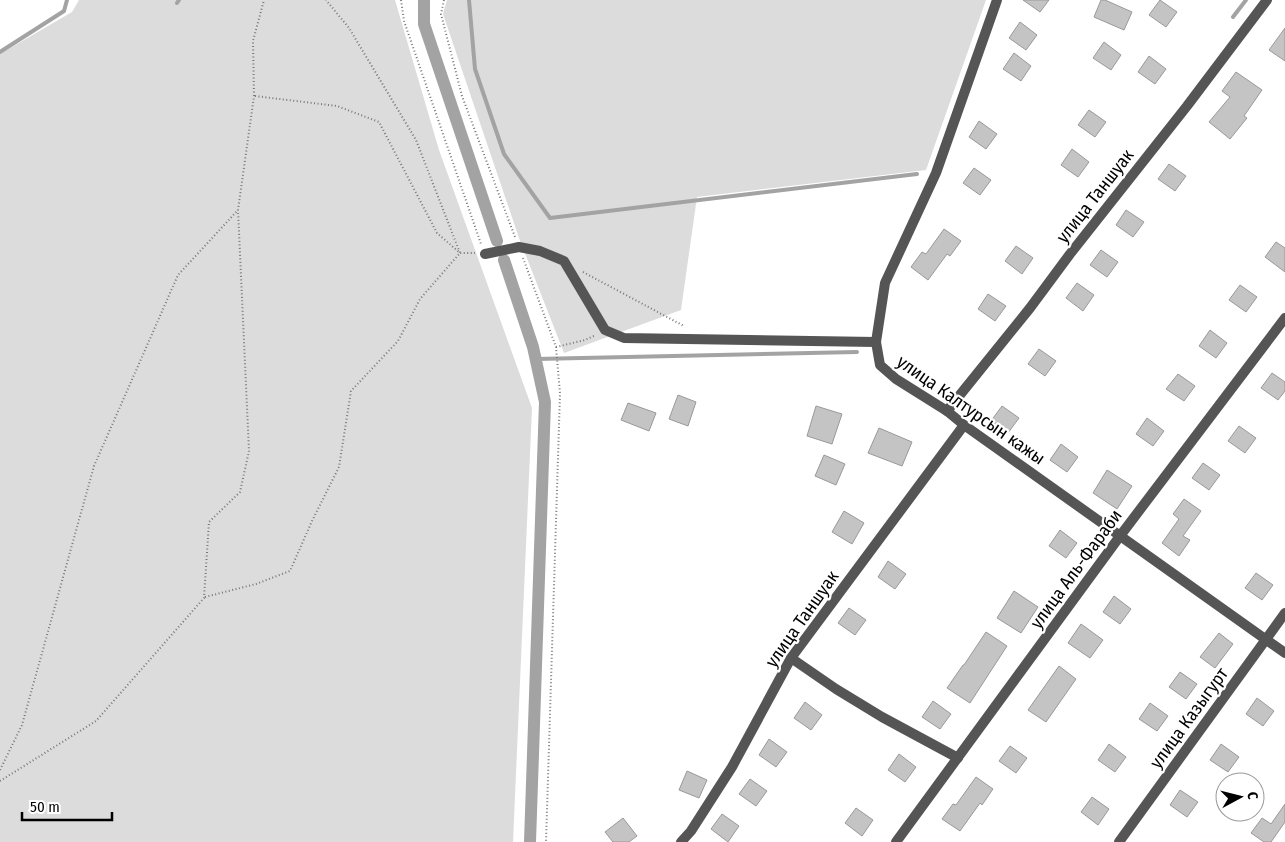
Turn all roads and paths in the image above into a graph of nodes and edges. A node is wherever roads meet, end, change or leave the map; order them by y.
1 (264, 0) edge
2 (326, 0) edge
3 (401, 0) edge
4 (444, 0) edge
5 (997, 0) edge
6 (1267, 0) edge
7 (254, 96) junction
8 (238, 210) junction
9 (519, 247) junction
10 (460, 253) junction
11 (485, 254) junction
12 (580, 270) dead end
13 (1285, 318) edge
14 (605, 330) junction
15 (692, 339) junction
16 (876, 342) junction
17 (556, 347) junction
18 (947, 411) junction
19 (964, 425) junction
20 (1120, 536) junction
21 (204, 598) junction
22 (1285, 613) edge
23 (1266, 640) junction
24 (1285, 654) edge
25 (791, 658) junction
26 (958, 758) junction
27 (0, 770) edge
28 (0, 781) edge
29 (546, 842) edge
30 (681, 842) edge
31 (896, 842) edge
32 (1118, 842) edge

1 - 7 path
2 - 10 path
3 - 11 path
4 - 9 path
5 - 16 street, улица Калтурсын кажы
6 - 18 street, улица Таншуак
7 - 8 path
7 - 10 path
8 - 21 path
8 - 27 path
9 - 11 street
9 - 14 street
9 - 17 path
10 - 11 path
10 - 21 path
12 - 15 path
13 - 20 street, улица Аль-Фараби
14 - 15 street
14 - 17 path
15 - 16 street
16 - 18 street, улица Калтурсын кажы
17 - 29 path
18 - 19 street, улица Калтурсын кажы
19 - 20 street, улица Калтурсын кажы
19 - 25 street, улица Таншуак
20 - 23 street, улица Калтурсын кажы
20 - 26 street, улица Аль-Фараби
21 - 28 path
22 - 23 street, улица Казыгурт
23 - 24 street, улица Калтурсын кажы
23 - 32 street, улица Казыгурт
25 - 26 street
25 - 30 street, улица Таншуак
26 - 31 street, улица Аль-Фараби

